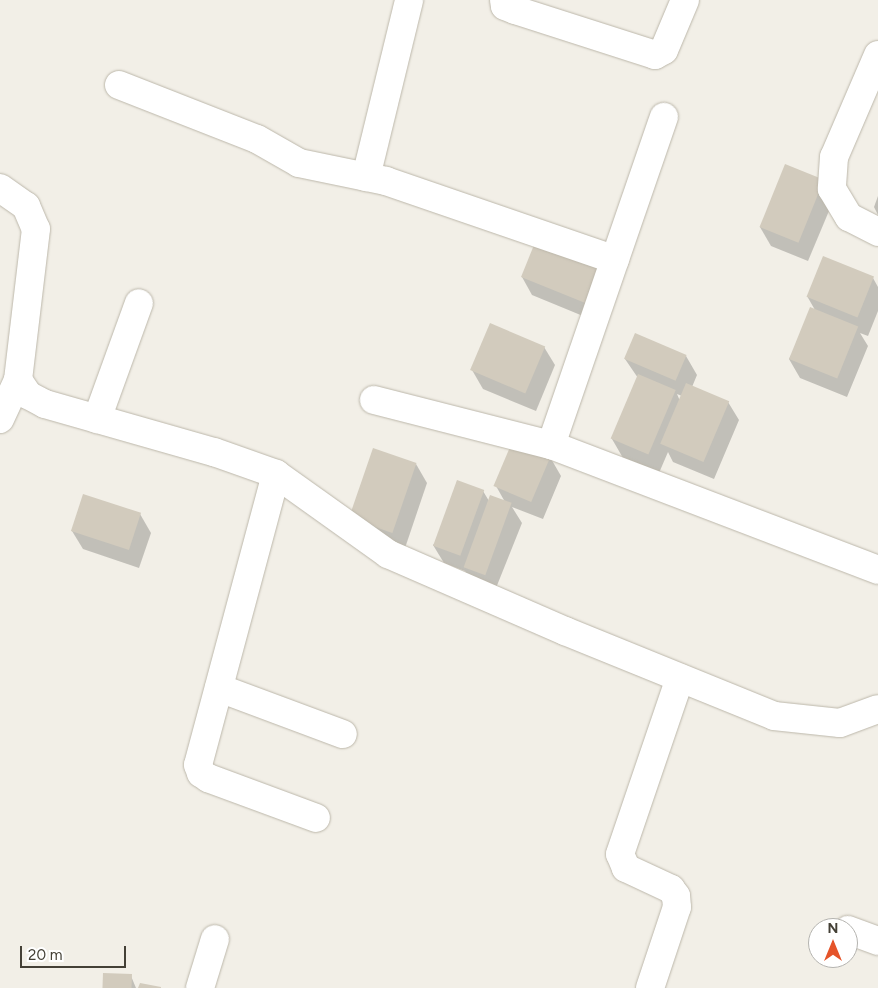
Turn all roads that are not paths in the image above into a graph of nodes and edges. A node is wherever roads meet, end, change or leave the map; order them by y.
1 (409, 0) edge
2 (504, 0) edge
3 (685, 0) edge
4 (878, 55) edge
5 (119, 85) dead end
6 (664, 117) dead end
7 (366, 177) junction
8 (0, 188) edge
9 (878, 232) edge
10 (615, 260) junction
11 (139, 303) dead end
12 (18, 380) junction
13 (374, 400) dead end
14 (0, 419) edge
15 (97, 419) junction
16 (551, 445) junction
17 (276, 474) junction
18 (878, 570) edge
19 (680, 678) junction
20 (219, 688) junction
21 (878, 709) edge
22 (343, 734) dead end
23 (316, 818) dead end
24 (858, 934) edge
25 (215, 939) dead end
26 (878, 941) edge
27 (200, 988) edge
28 (650, 988) edge

1 - 7 street
2 - 3 street
4 - 9 street
5 - 7 street
6 - 10 street
7 - 10 street
8 - 12 street
10 - 16 street
11 - 15 street
12 - 14 street
12 - 15 street
13 - 16 street
15 - 17 street
16 - 18 street
17 - 19 street
17 - 20 street
19 - 21 street
19 - 28 street
20 - 22 street
20 - 23 street
24 - 26 street
25 - 27 street

